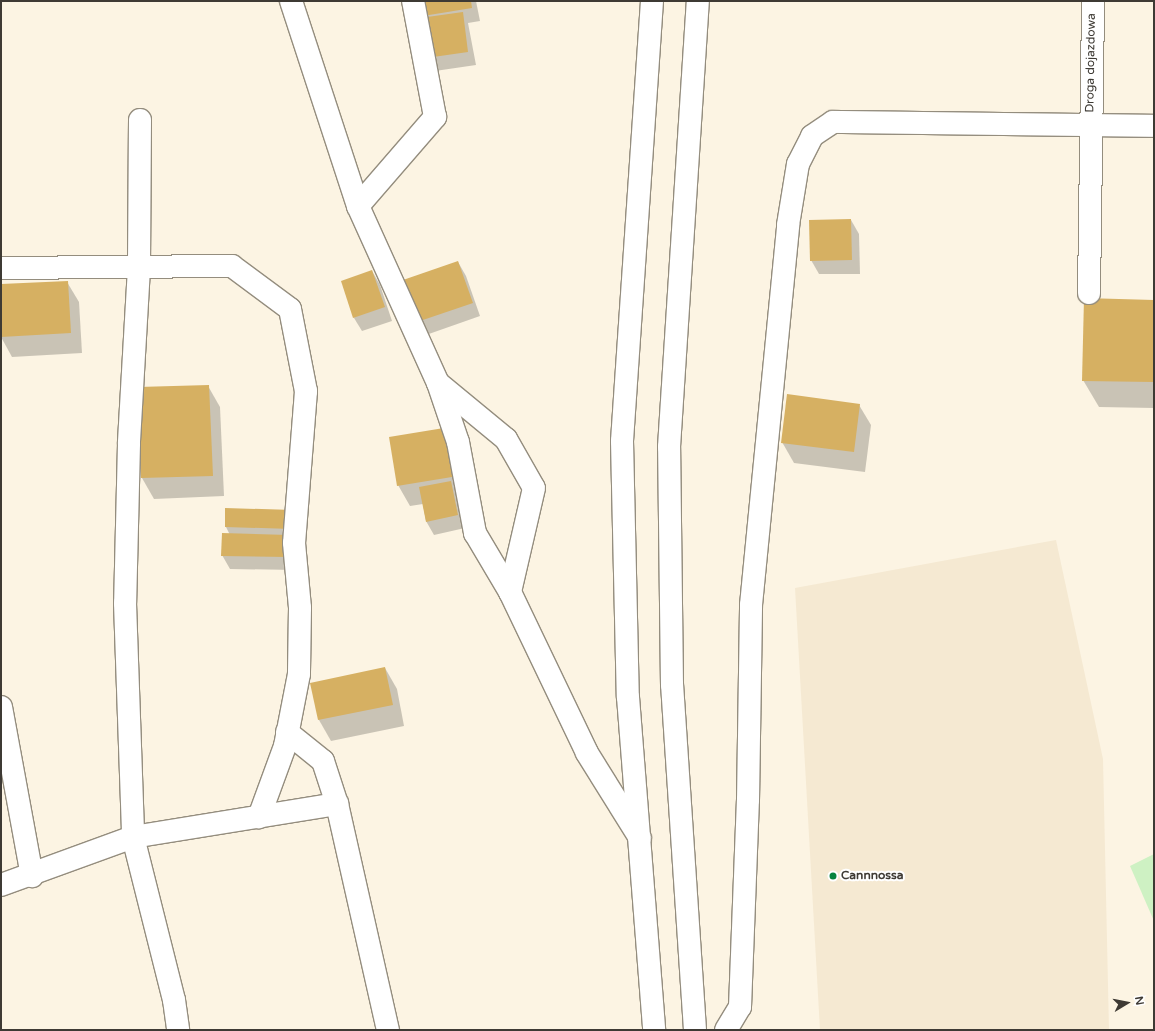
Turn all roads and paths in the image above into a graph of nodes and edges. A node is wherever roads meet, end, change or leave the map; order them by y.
1 (291, 1) edge
2 (413, 1) edge
3 (652, 1) edge
4 (698, 1) edge
5 (1093, 1) edge
6 (140, 120) dead end
7 (1090, 125) junction
8 (1154, 126) edge
9 (358, 206) junction
10 (1, 268) edge
11 (139, 268) junction
12 (1089, 293) dead end
13 (438, 383) junction
14 (510, 592) junction
15 (1, 707) edge
16 (287, 732) junction
17 (338, 804) junction
18 (259, 817) junction
19 (133, 838) junction
20 (640, 838) junction
21 (32, 876) junction
22 (1, 885) edge
23 (178, 1030) edge
24 (388, 1030) edge
25 (654, 1030) edge
26 (696, 1030) edge
27 (726, 1030) edge

1 - 9 main road
2 - 9 main road
3 - 20 main road
4 - 26 main road
5 - 7 main road, Droga dojazdowa
6 - 11 main road
7 - 8 main road
7 - 12 main road, Droga dojazdowa
7 - 27 main road
9 - 13 main road
10 - 11 main road
11 - 16 main road
11 - 19 main road
13 - 14 main road
13 - 14 main road
14 - 20 main road
15 - 21 main road
16 - 17 main road
16 - 18 main road
17 - 18 main road
17 - 24 main road
18 - 19 main road
19 - 21 main road
19 - 23 main road
20 - 25 main road
21 - 22 main road

